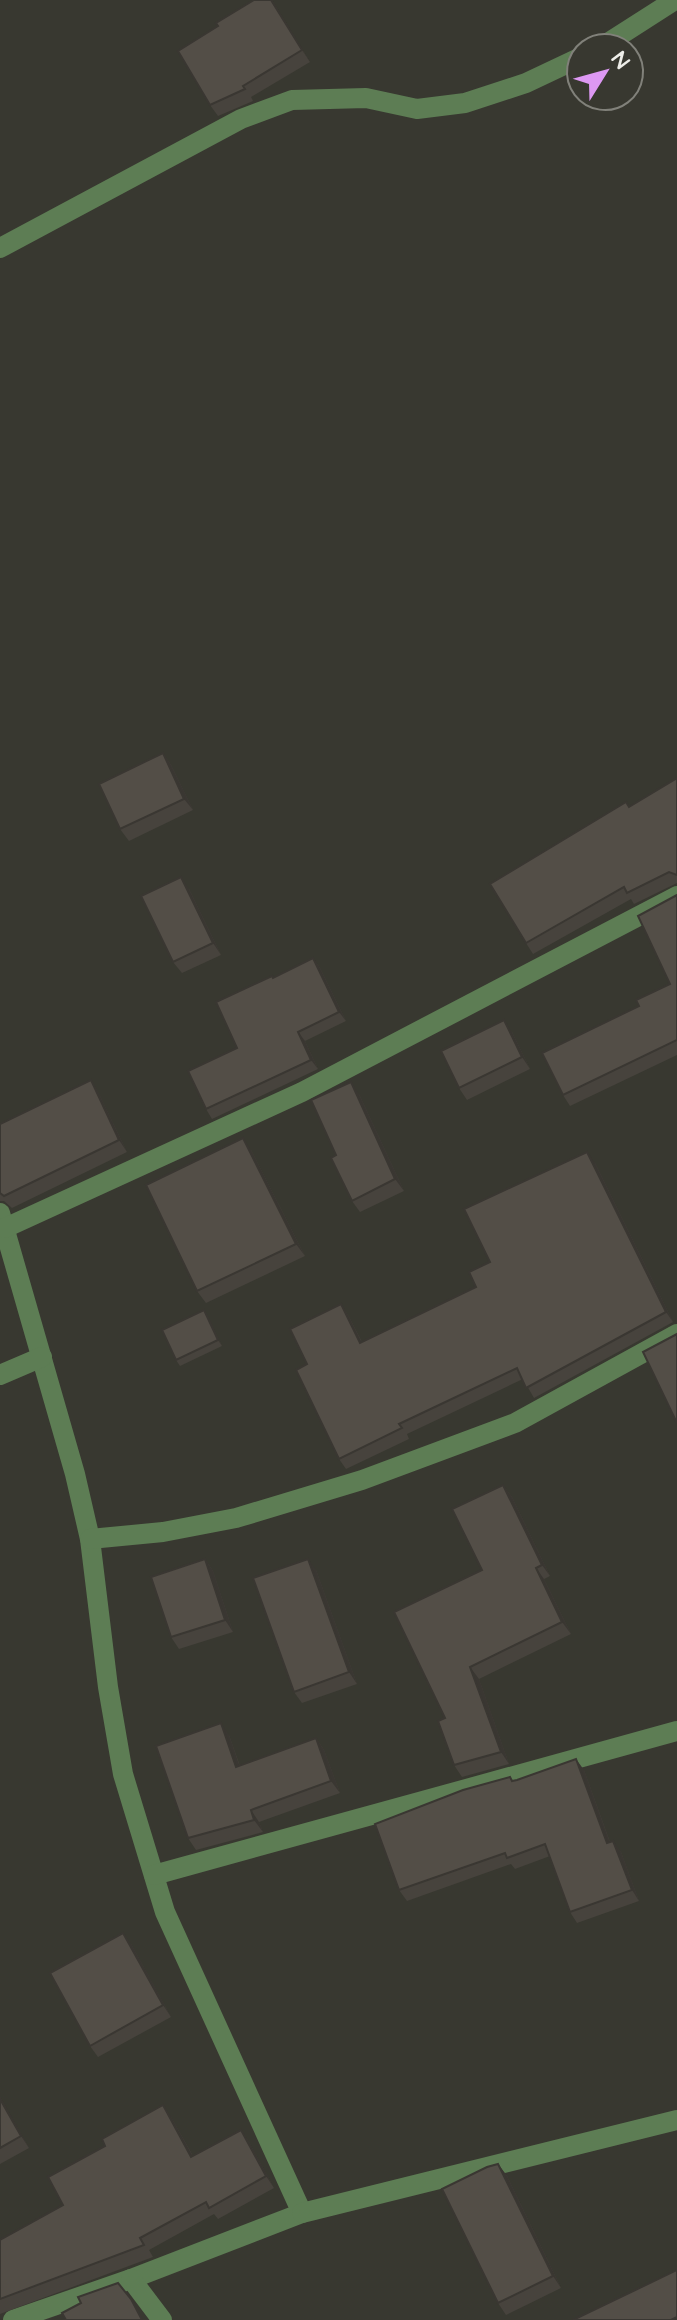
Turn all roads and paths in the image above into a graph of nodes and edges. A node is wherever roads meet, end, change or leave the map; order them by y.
1 (675, 0) edge
2 (625, 32) edge
3 (565, 65) edge
4 (0, 248) edge
5 (677, 896) edge
6 (3, 1220) edge
7 (677, 1334) edge
8 (42, 1357) junction
9 (0, 1375) edge
10 (90, 1539) junction
11 (677, 1731) edge
12 (154, 1875) junction
13 (677, 2120) edge
14 (302, 2213) junction
15 (131, 2279) junction
16 (13, 2320) edge
17 (162, 2320) edge

1 - 2 street
3 - 4 street
5 - 6 street
6 - 8 street
7 - 10 street
8 - 9 street
8 - 10 street
10 - 12 street
11 - 12 street
12 - 14 street
13 - 14 street
14 - 15 street
15 - 16 street
15 - 17 street

